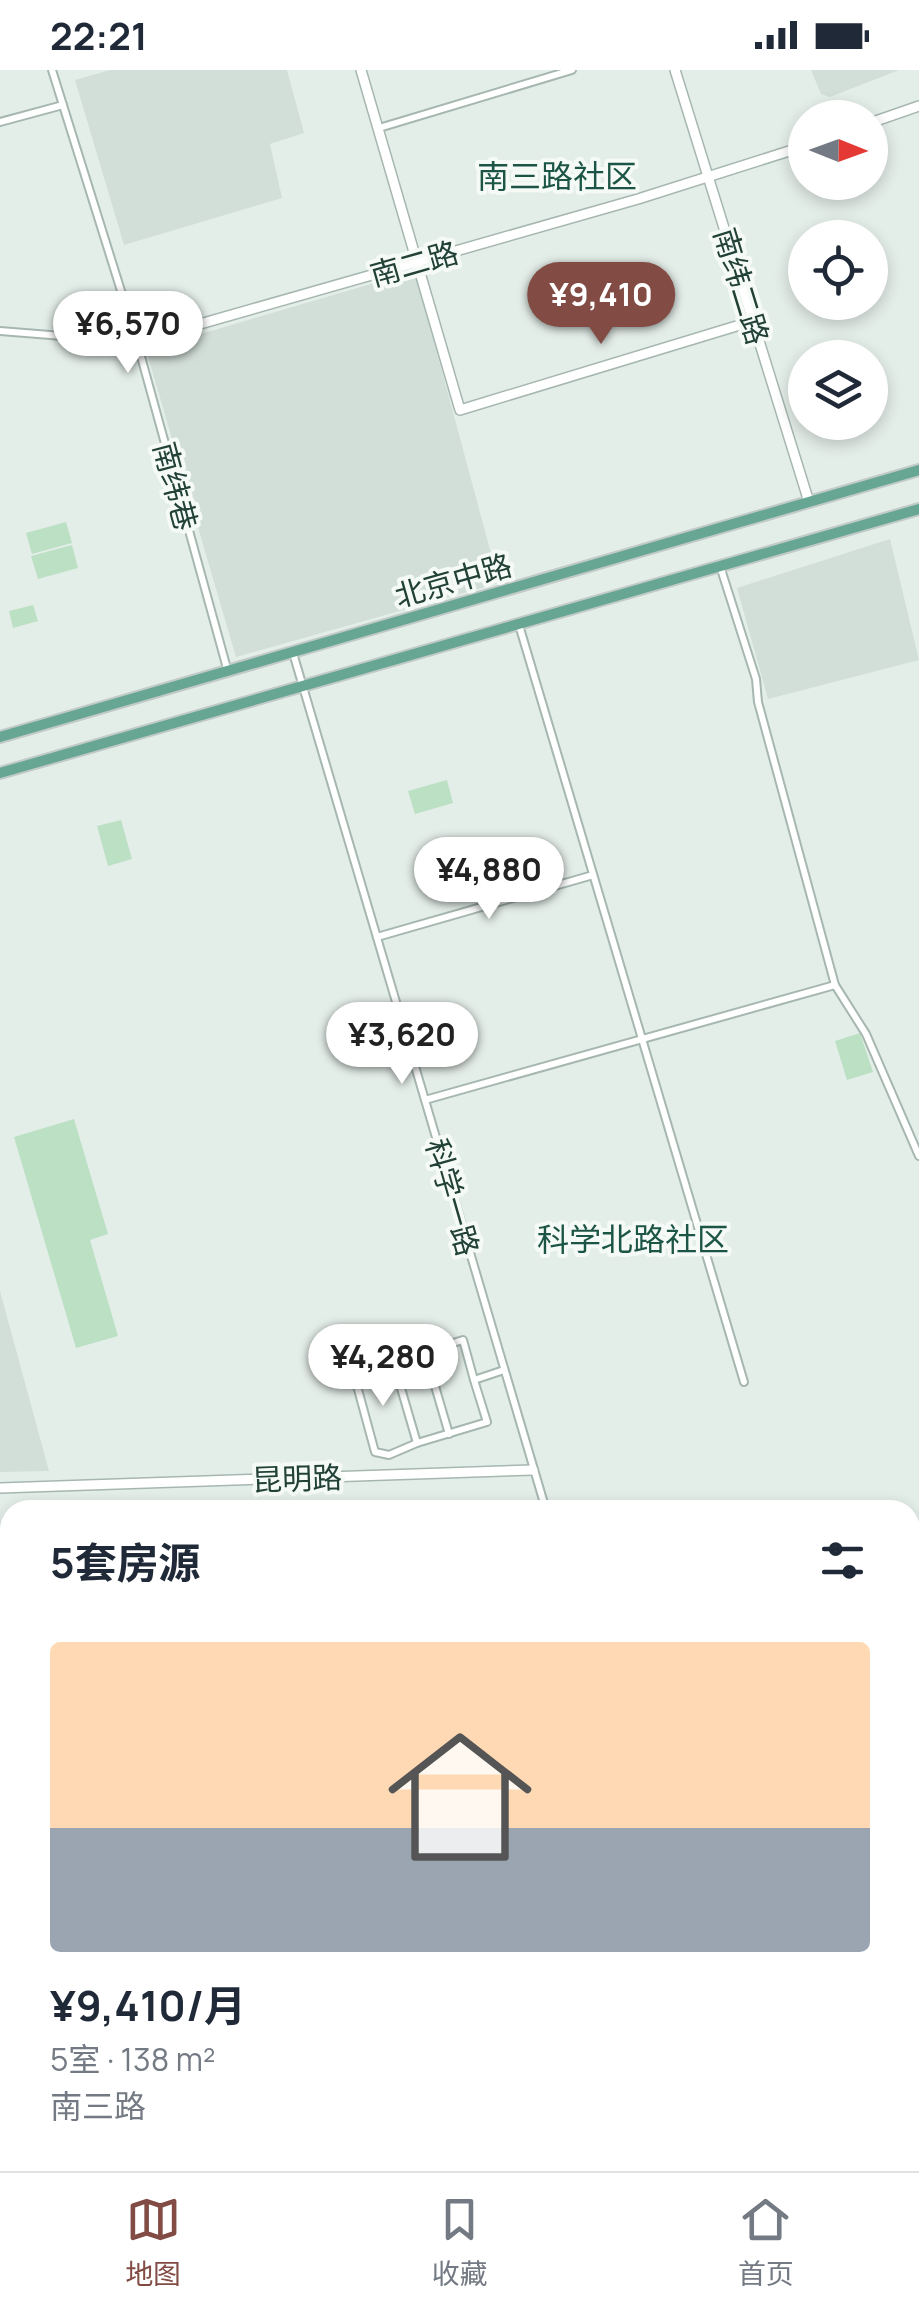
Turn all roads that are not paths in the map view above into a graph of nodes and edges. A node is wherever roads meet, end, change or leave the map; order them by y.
1 (52, 70) edge
2 (362, 70) edge
3 (572, 70) edge
4 (676, 70) edge
5 (63, 106) junction
6 (919, 106) edge
7 (888, 117) edge
8 (0, 122) edge
9 (379, 128) junction
10 (788, 151) edge
11 (708, 177) junction
12 (420, 260) junction
13 (753, 321) junction
14 (0, 331) edge
15 (138, 342) junction
16 (919, 470) edge
17 (809, 502) junction
18 (919, 509) edge
19 (720, 566) junction
20 (518, 624) junction
21 (293, 653) junction
22 (228, 672) junction
23 (304, 686) junction
24 (0, 736) edge
25 (0, 773) edge
26 (593, 874) junction
27 (377, 936) junction
28 (836, 984) junction
29 (642, 1040) junction
30 (425, 1100) junction
31 (919, 1156) edge
32 (424, 1352) junction
33 (393, 1361) junction
34 (504, 1370) junction
35 (474, 1380) junction
36 (744, 1382) dead end
37 (449, 1434) junction
38 (417, 1443) junction
39 (533, 1470) junction
40 (0, 1488) edge
41 (543, 1500) edge

1 - 5 street, 南纬巷
2 - 9 street
3 - 9 street
4 - 11 street, 南纬二路
5 - 8 street
5 - 15 street, 南纬巷
6 - 7 street
9 - 12 street
10 - 11 street, 南二路
11 - 12 street, 南二路
11 - 13 street, 南纬二路
12 - 13 street
12 - 15 street, 南二路
13 - 17 street, 南纬二路
14 - 15 street
15 - 22 street, 南纬巷
16 - 17 main road, 北京中路
17 - 21 main road, 北京中路
18 - 19 main road, 北京中路
19 - 20 main road, 北京中路
19 - 28 street
20 - 23 main road, 北京中路
20 - 26 street
21 - 22 main road, 北京中路
21 - 23 street, 科学一路
22 - 24 main road, 北京中路
23 - 25 main road, 北京中路
23 - 27 street, 科学一路
26 - 27 street
26 - 29 street
27 - 30 street, 科学一路
28 - 29 street
28 - 31 street
29 - 30 street
29 - 36 street
30 - 34 street, 科学一路
32 - 33 street
32 - 35 street
32 - 37 street
33 - 38 street
33 - 38 street
34 - 35 street
34 - 39 street, 科学一路
35 - 37 street
37 - 38 street
39 - 40 street, 昆明路
39 - 41 street, 科学一路

